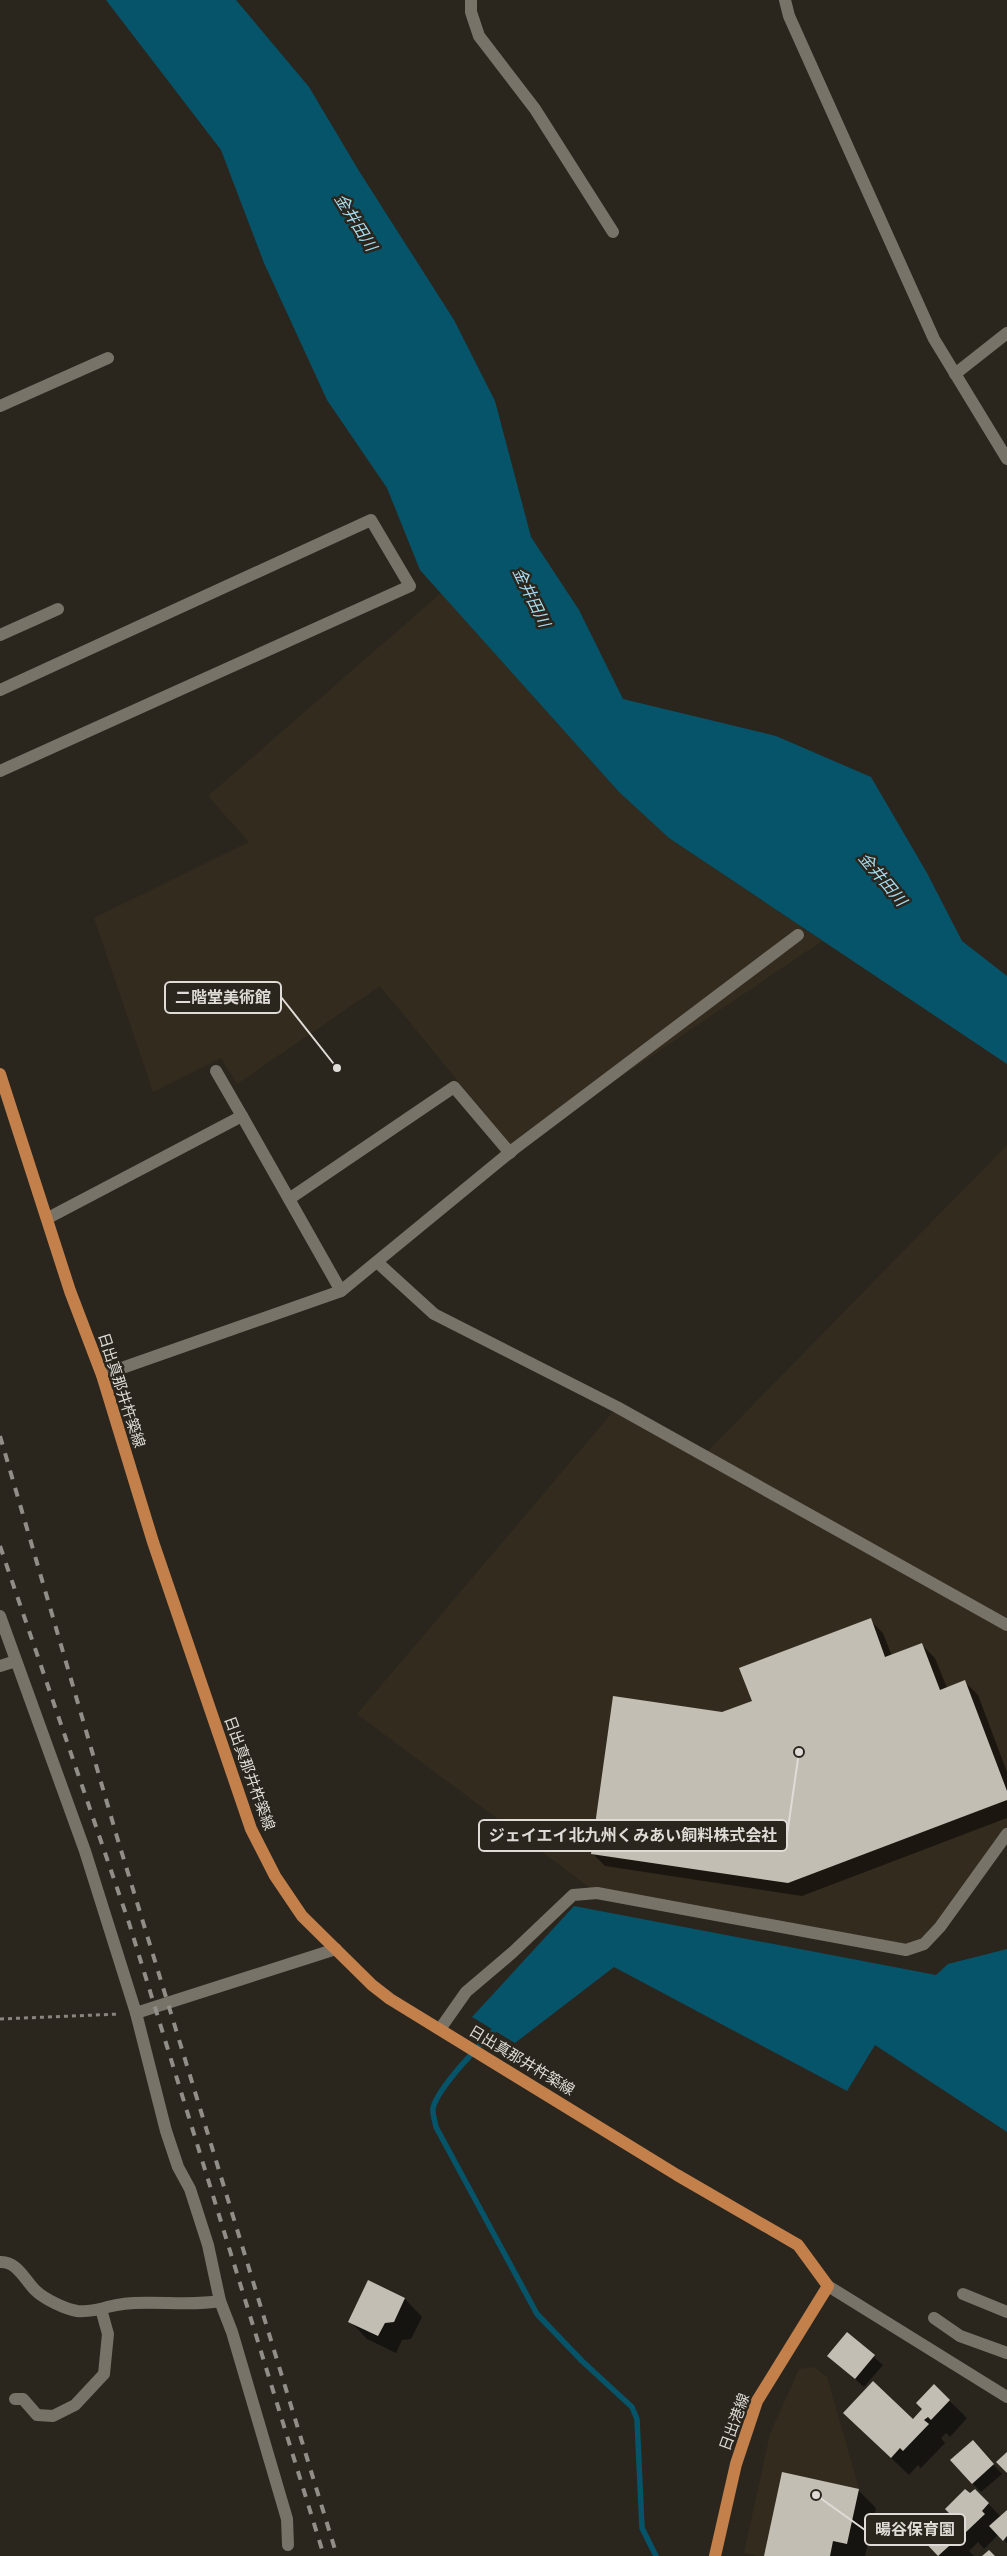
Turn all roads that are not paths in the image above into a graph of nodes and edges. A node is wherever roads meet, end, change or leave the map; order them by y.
1 (470, 0) edge
2 (785, 0) edge
3 (613, 232) dead end
4 (1007, 333) edge
5 (108, 358) dead end
6 (955, 374) junction
7 (0, 406) edge
8 (1007, 459) edge
9 (58, 609) dead end
10 (0, 635) edge
11 (0, 690) edge
12 (0, 771) edge
13 (798, 936) dead end
14 (216, 1071) dead end
15 (0, 1074) edge
16 (242, 1116) junction
17 (510, 1153) junction
18 (289, 1199) junction
19 (48, 1218) junction
20 (377, 1262) junction
21 (342, 1291) junction
22 (102, 1375) junction
23 (0, 1616) edge
24 (1007, 1625) edge
25 (16, 1661) junction
26 (0, 1666) edge
27 (1007, 1834) edge
28 (336, 1949) junction
29 (136, 2013) junction
30 (440, 2029) junction
31 (0, 2262) edge
32 (828, 2286) junction
33 (963, 2294) dead end
34 (220, 2302) junction
35 (101, 2309) junction
36 (1007, 2312) edge
37 (934, 2318) dead end
38 (1007, 2353) edge
39 (1007, 2397) edge
40 (15, 2400) dead end
41 (288, 2545) dead end
42 (715, 2556) edge

1 - 3 street
2 - 6 street
4 - 6 street
5 - 7 street
6 - 8 street
9 - 10 street
11 - 12 street
13 - 17 street
14 - 16 street
15 - 19 main road, 日出真那井杵築線
16 - 18 street
16 - 19 street
17 - 18 street
17 - 20 street
18 - 21 street
19 - 22 main road, 日出真那井杵築線
20 - 21 street
20 - 24 street
21 - 22 street
22 - 28 main road, 日出真那井杵築線
23 - 25 street
25 - 26 street
25 - 29 street
27 - 30 street
28 - 29 street
28 - 30 main road, 日出真那井杵築線
29 - 34 street
30 - 32 main road, 日出真那井杵築線
31 - 35 street
32 - 39 street
32 - 42 main road, 日出港線
33 - 36 street
34 - 35 street
34 - 41 street
35 - 40 street
37 - 38 street

